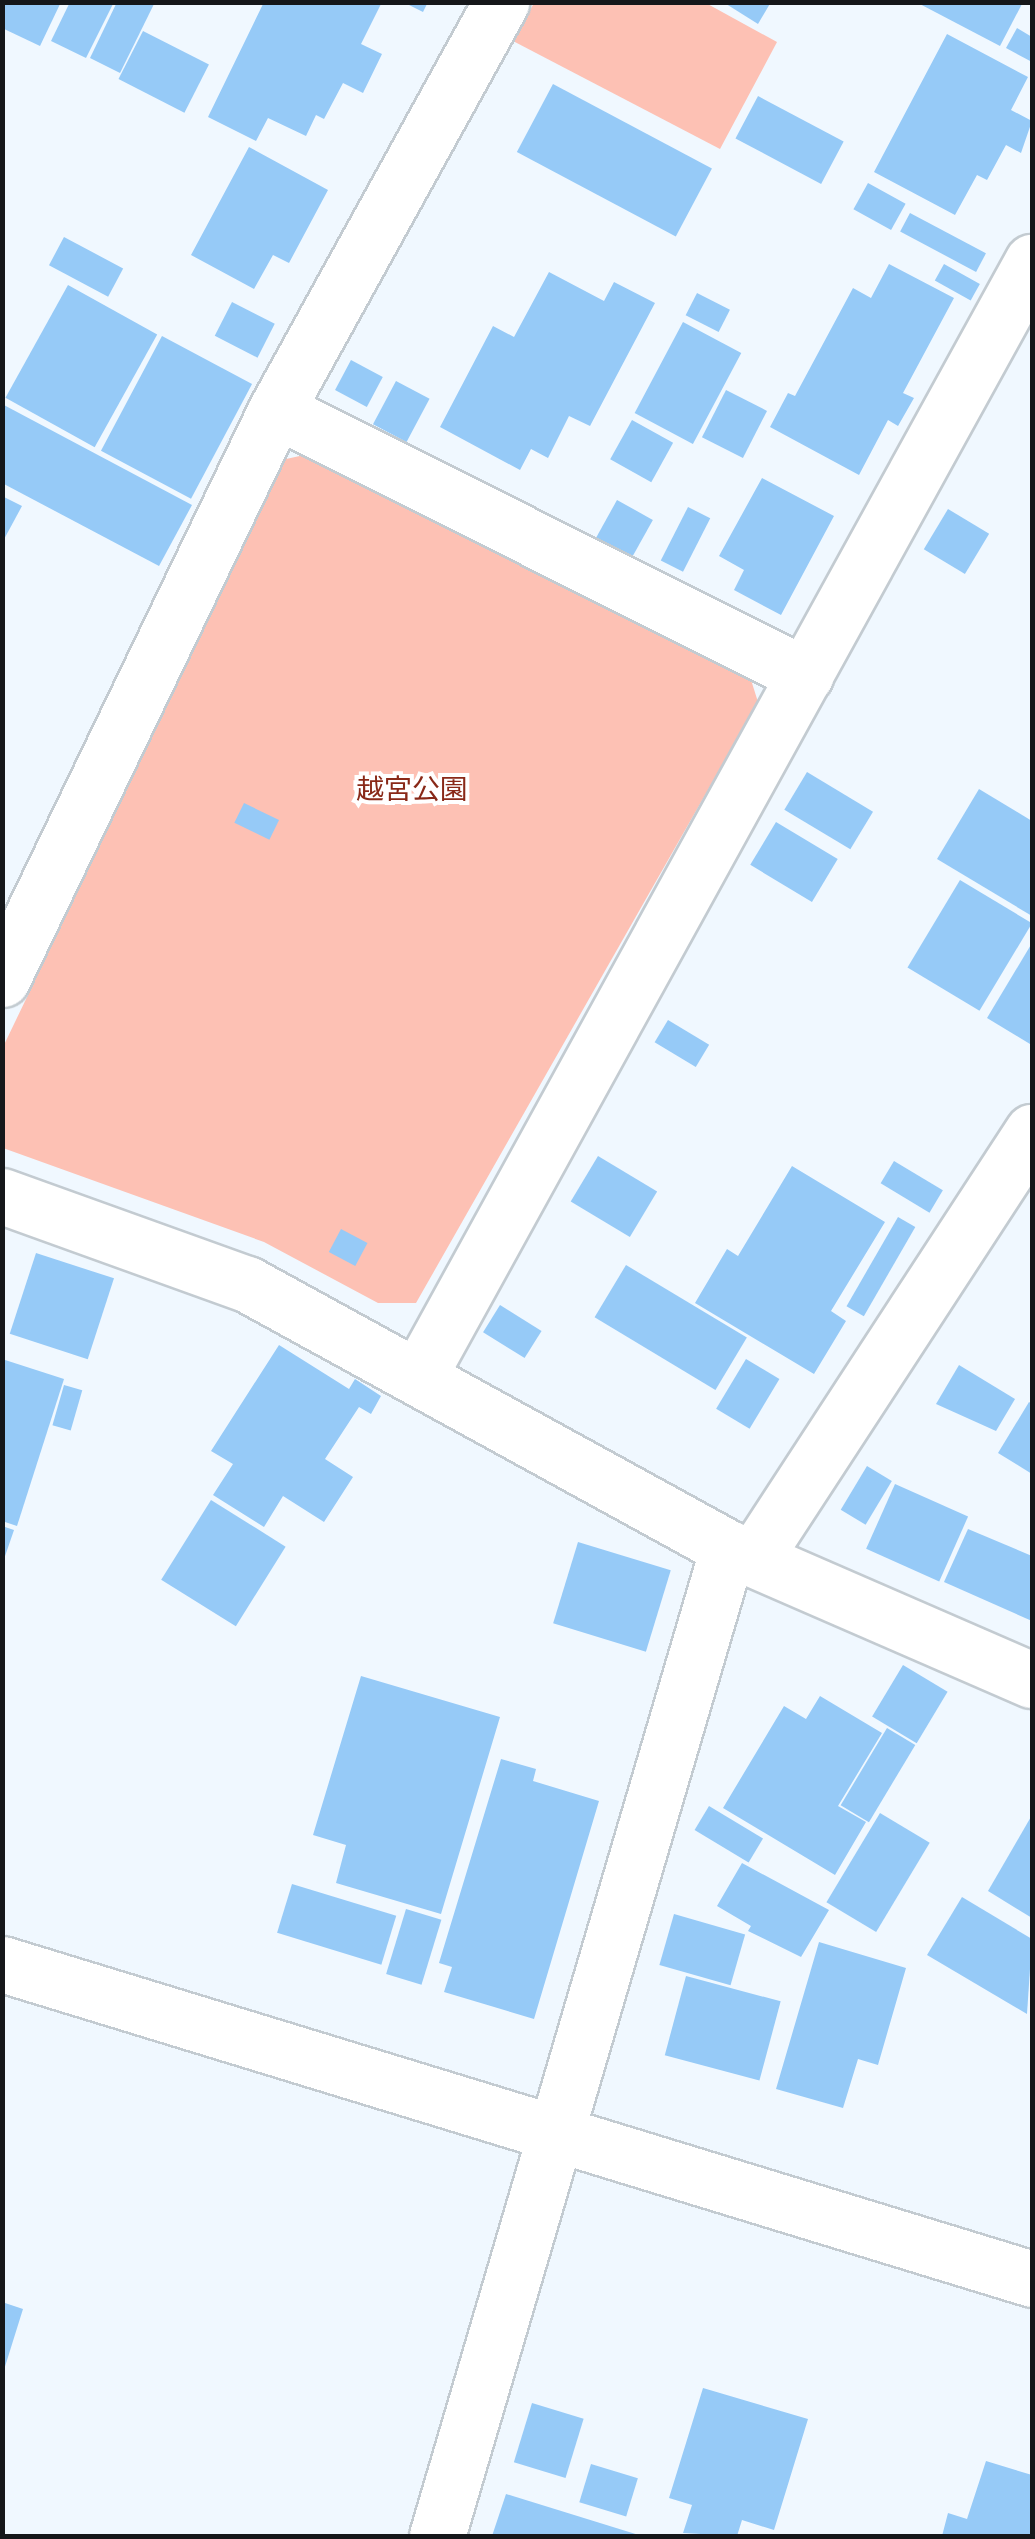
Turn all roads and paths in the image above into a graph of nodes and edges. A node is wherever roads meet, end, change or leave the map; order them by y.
1 (501, 2) edge
2 (1032, 262) edge
3 (276, 410) junction
4 (805, 675) junction
5 (2, 980) edge
6 (1032, 1132) edge
7 (2, 1196) edge
8 (418, 1375) junction
9 (741, 1553) junction
10 (1032, 1680) edge
11 (2, 1964) edge
12 (556, 2132) junction
13 (1032, 2279) edge
14 (437, 2536) edge

1 - 3 street
2 - 4 street
3 - 4 street
3 - 5 street
4 - 8 street
6 - 9 street
7 - 8 street
8 - 9 street
9 - 10 street
9 - 12 street
11 - 12 street
12 - 13 street
12 - 14 street

